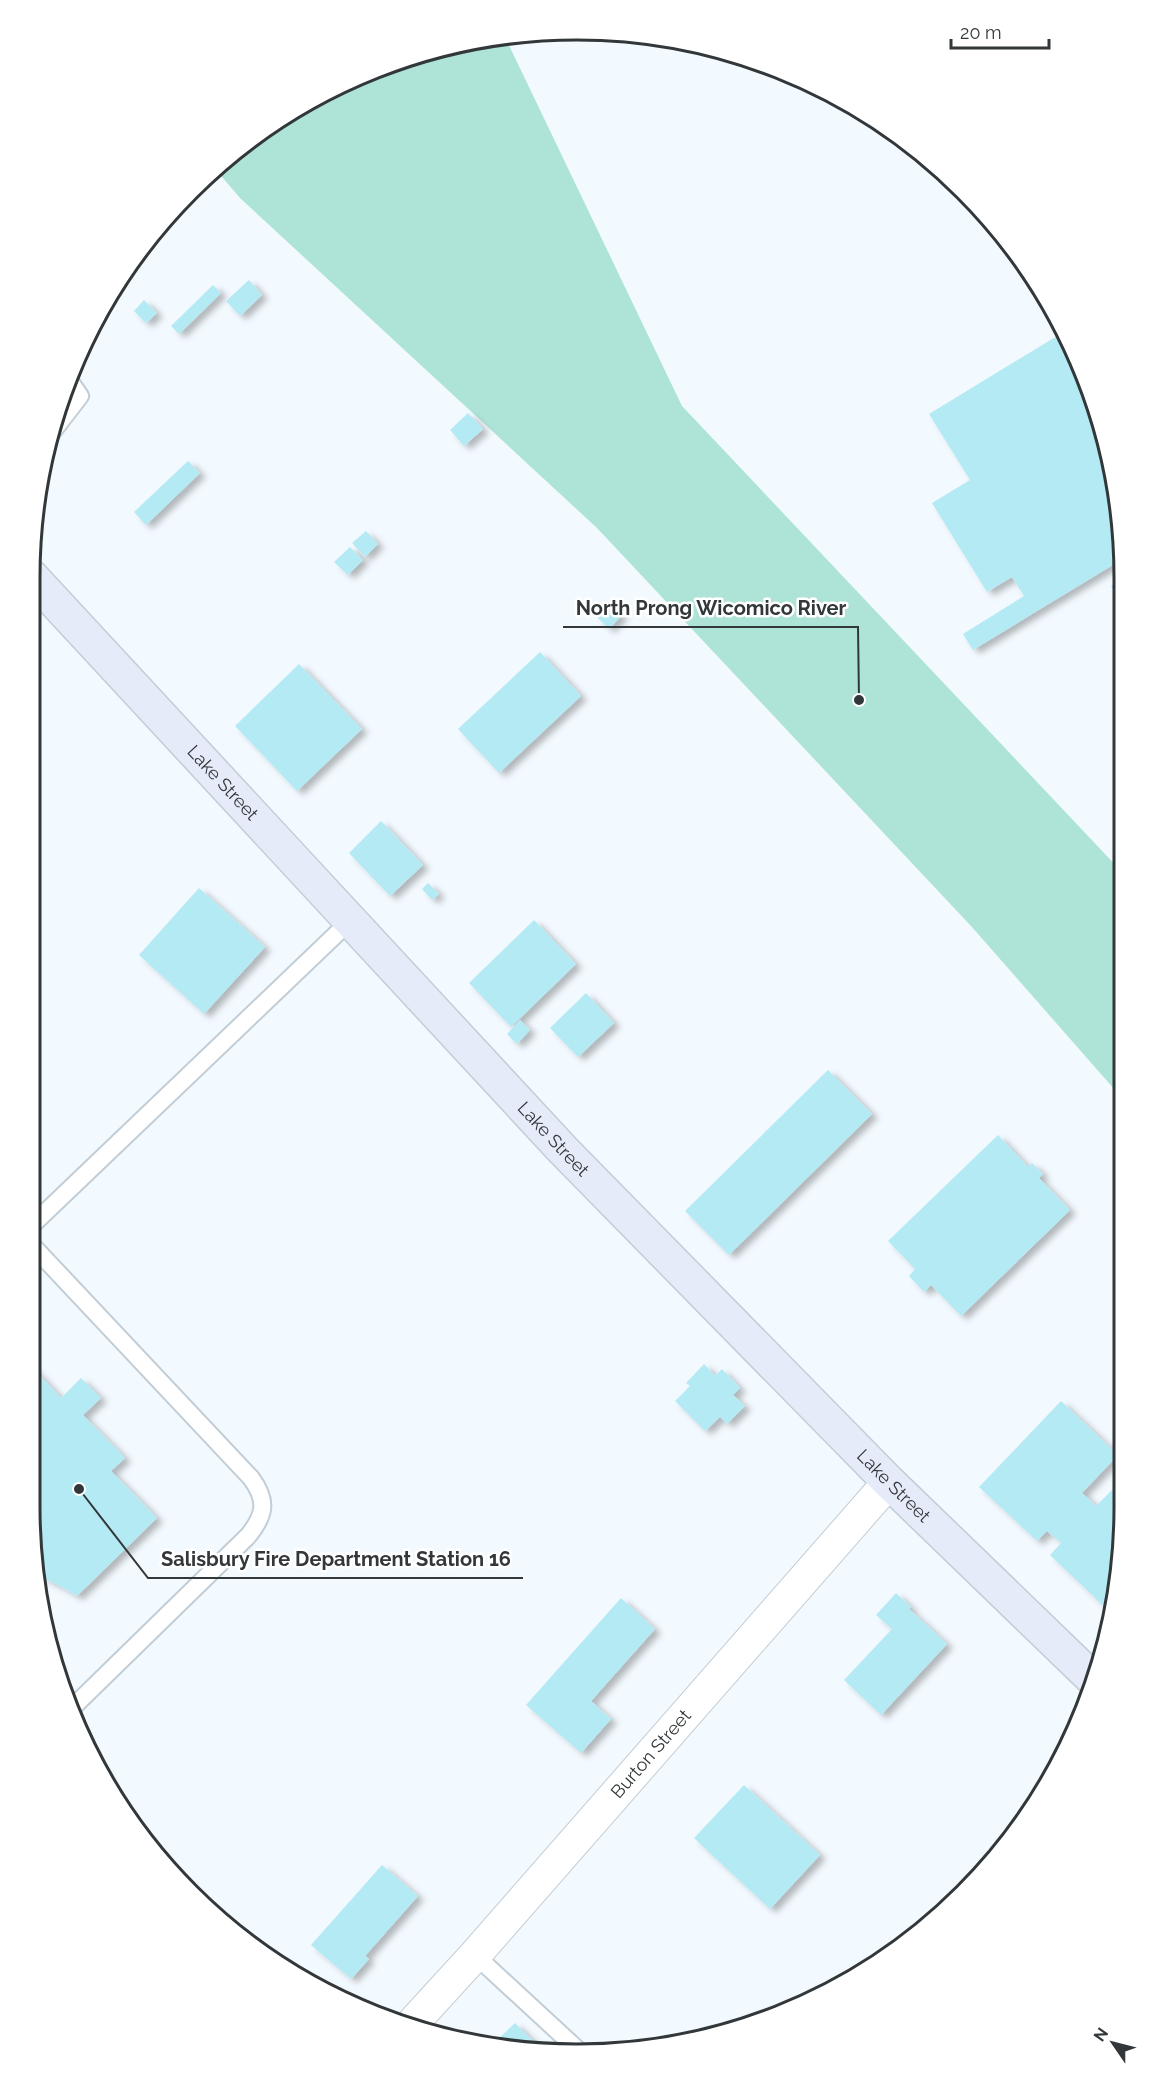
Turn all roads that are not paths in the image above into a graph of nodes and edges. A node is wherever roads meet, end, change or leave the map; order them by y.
1 (75, 389) edge
2 (66, 414) edge
3 (40, 586) edge
4 (351, 920) junction
5 (40, 1217) edge
6 (40, 1254) edge
7 (889, 1482) junction
8 (1088, 1674) edge
9 (77, 1703) edge
10 (475, 1955) junction
11 (416, 2019) edge
12 (571, 2044) edge

1 - 2 lane
3 - 4 street, Lake Street
4 - 5 lane
4 - 7 street, Lake Street
6 - 9 lane
7 - 8 street, Lake Street
7 - 10 street, Burton Street
10 - 11 street, Burton Street
10 - 12 lane

